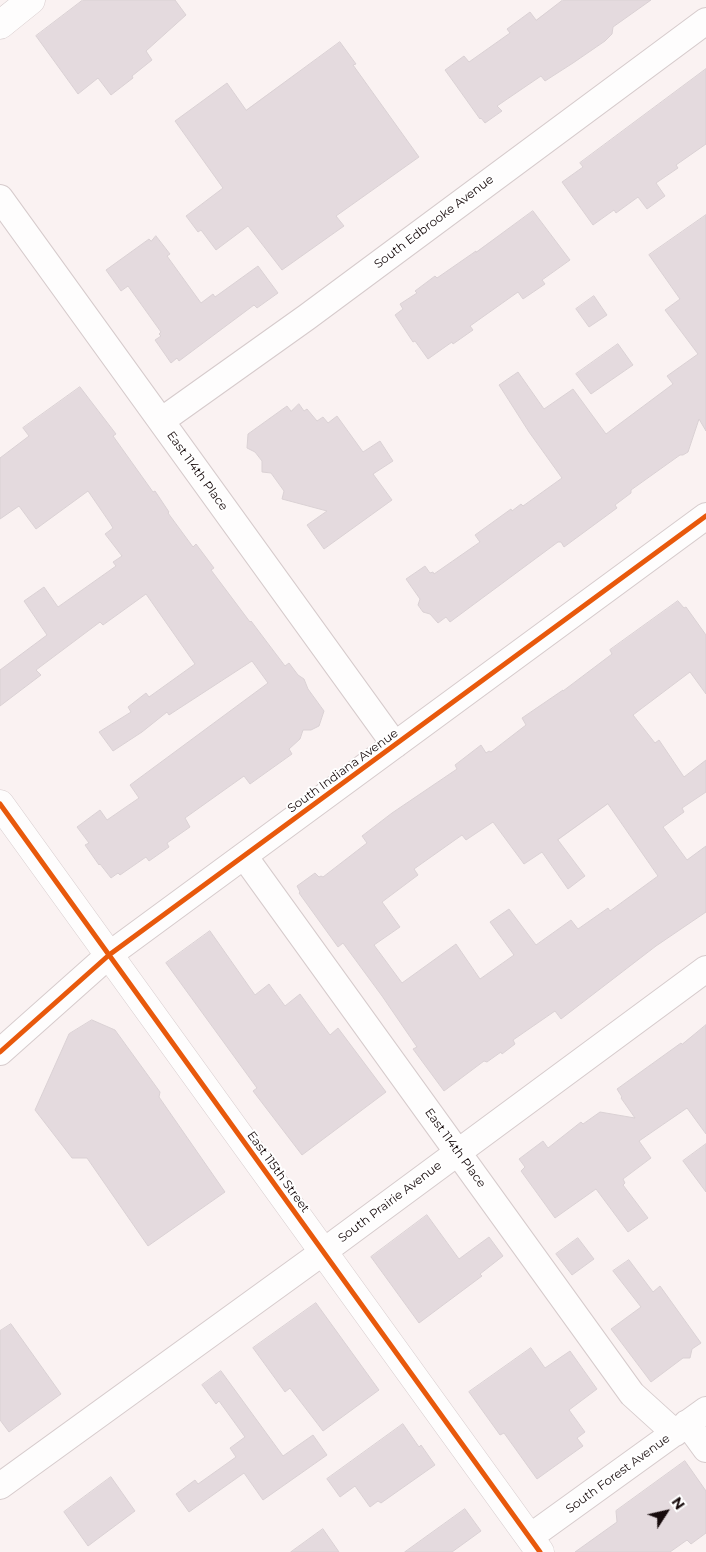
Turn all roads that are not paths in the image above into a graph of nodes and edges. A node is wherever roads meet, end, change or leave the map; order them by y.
1 (31, 0) edge
2 (706, 21) edge
3 (0, 25) edge
4 (0, 198) edge
5 (161, 421) junction
6 (706, 516) edge
7 (395, 745) junction
8 (0, 804) edge
9 (244, 856) junction
10 (109, 955) junction
11 (706, 969) edge
12 (0, 1052) edge
13 (457, 1152) junction
14 (324, 1252) junction
15 (689, 1422) edge
16 (706, 1450) edge
17 (0, 1486) edge
18 (535, 1545) edge

1 - 3 street
2 - 5 street, South Edbrooke Avenue
4 - 5 street, East 114th Place
5 - 7 street, East 114th Place
6 - 7 street, South Indiana Avenue
7 - 9 street, South Indiana Avenue
8 - 10 street, East 115th Street
9 - 10 street, South Indiana Avenue
9 - 13 street, East 114th Place
10 - 12 street, South Indiana Avenue
10 - 14 street, East 115th Street
11 - 13 street, South Prairie Avenue
13 - 14 street, South Prairie Avenue
13 - 15 street, East 114th Place
14 - 17 street, South Prairie Avenue
14 - 18 street, East 115th Street
15 - 16 street, East 114th Place
15 - 18 street, South Forest Avenue

